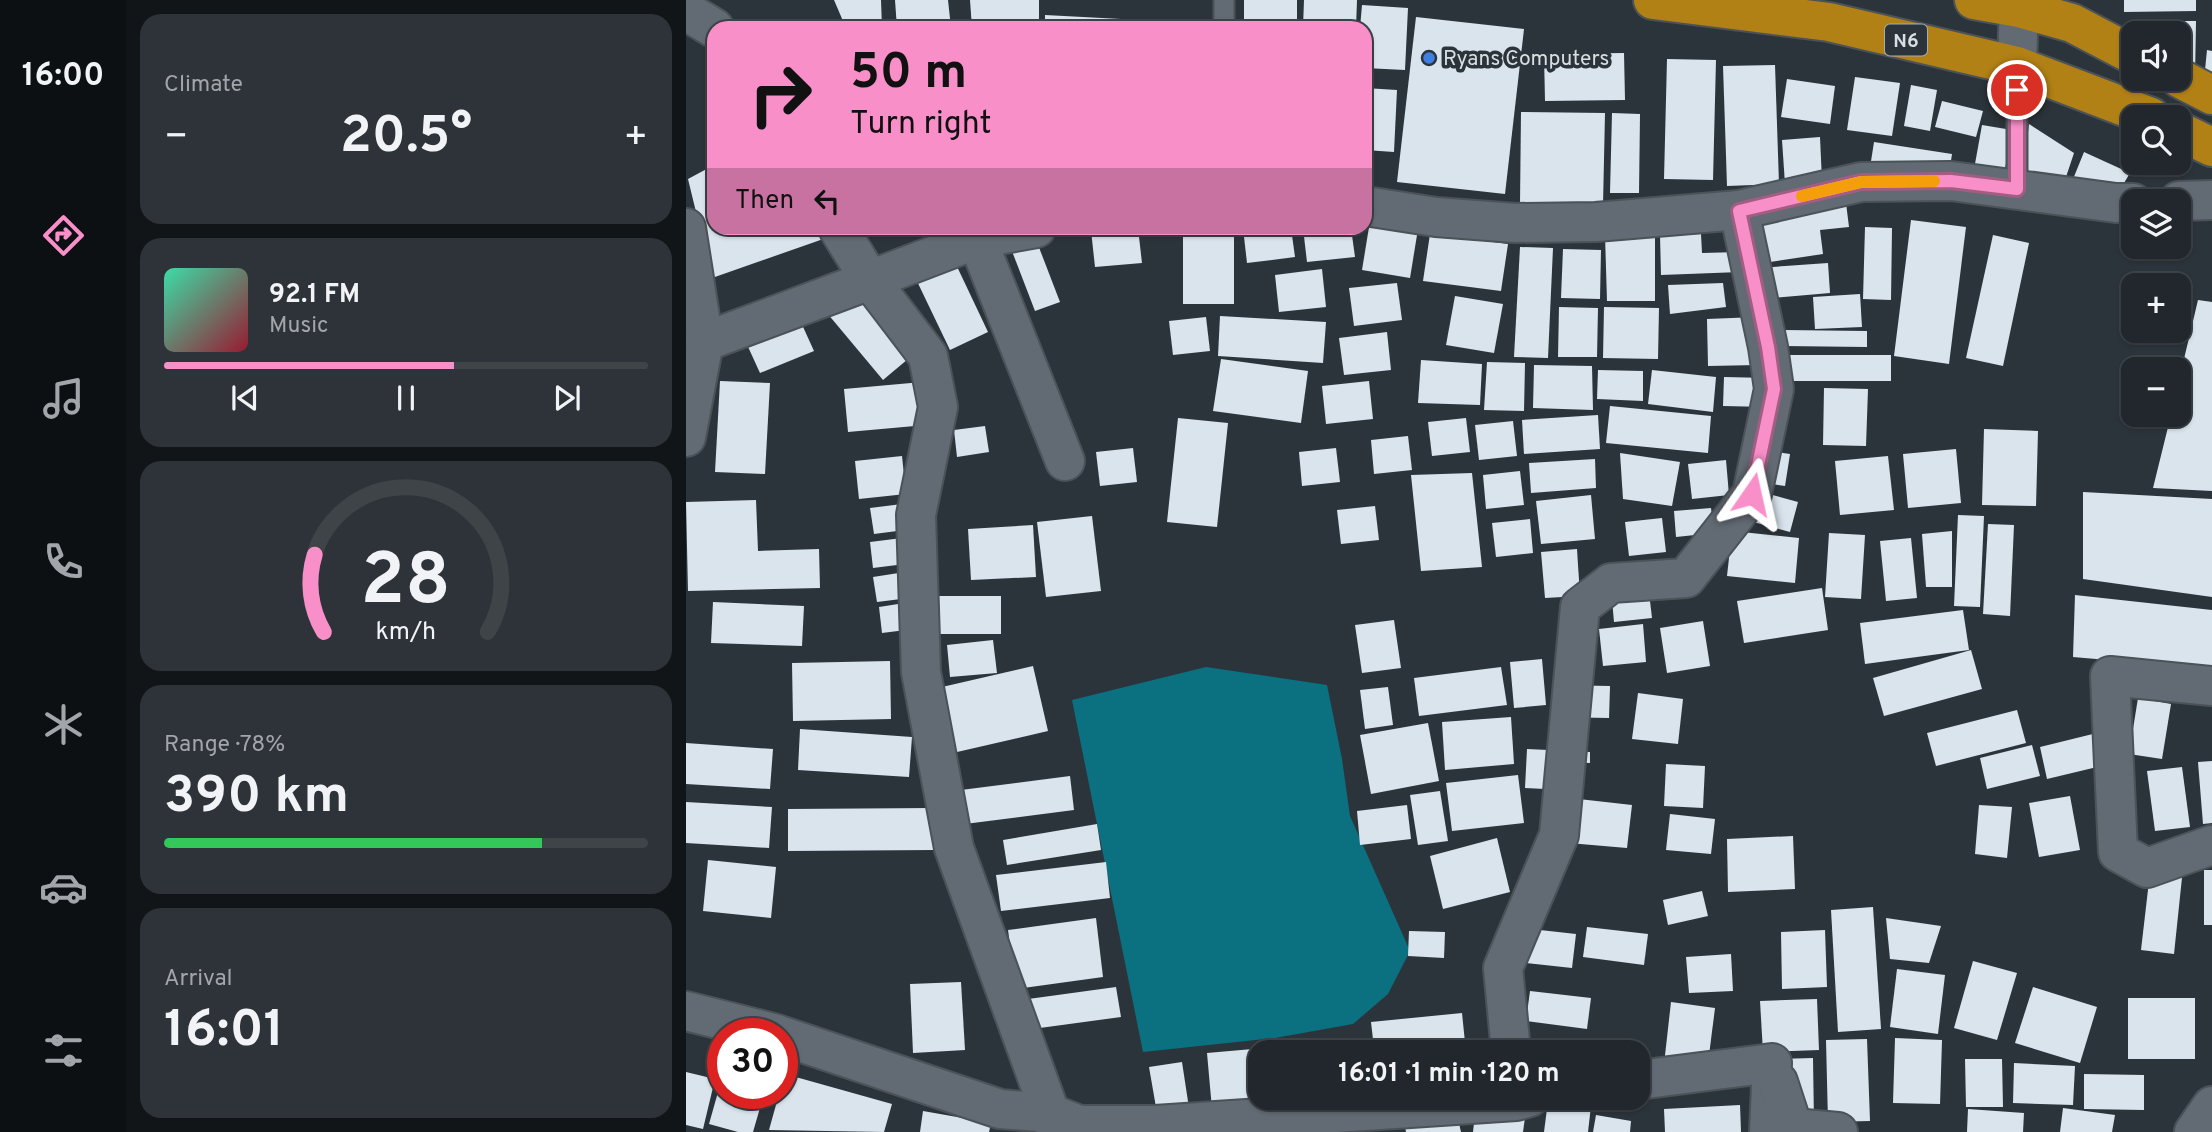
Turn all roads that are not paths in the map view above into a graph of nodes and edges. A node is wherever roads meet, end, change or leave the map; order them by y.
1 (1224, 0) edge
2 (1653, 0) edge
3 (1974, 0) edge
4 (2019, 4) edge
5 (686, 11) edge
6 (1224, 21) edge
7 (707, 24) edge
8 (2121, 49) edge
9 (2017, 66) junction
10 (2191, 84) edge
11 (2212, 95) edge
12 (2121, 106) edge
13 (2191, 137) edge
14 (2212, 147) edge
15 (2017, 189) junction
16 (2212, 200) edge
17 (2191, 201) edge
18 (2121, 203) edge
19 (1372, 207) edge
20 (1739, 211) junction
21 (686, 228) edge
22 (842, 235) edge
23 (998, 235) edge
24 (977, 239) junction
25 (870, 280) junction
26 (704, 342) junction
27 (686, 437) edge
28 (1065, 461) dead end
29 (2212, 687) edge
30 (2212, 845) edge
31 (686, 1011) edge
32 (714, 1018) edge
33 (1510, 1040) edge
34 (798, 1041) edge
35 (1772, 1063) junction
36 (1650, 1078) edge
37 (2212, 1107) edge
38 (1432, 1110) edge
39 (1336, 1122) edge
40 (1053, 1123) edge
41 (1769, 1132) edge
42 (1838, 1132) edge
43 (2194, 1132) edge

1 - 6 lane
2 - 9 highway, N6
3 - 4 highway
4 - 8 highway
4 - 9 street
5 - 7 street
9 - 12 highway, N6
9 - 15 lane
10 - 11 highway
13 - 14 highway
15 - 18 street
15 - 20 street
16 - 17 street
19 - 20 street
20 - 33 street
21 - 26 street
22 - 25 street
23 - 24 street
24 - 25 street
24 - 28 street
25 - 26 street
25 - 40 street
26 - 27 street
29 - 30 street
31 - 32 street
34 - 40 street
35 - 36 street
35 - 41 street
35 - 42 street
37 - 43 street
38 - 39 street
39 - 40 street

